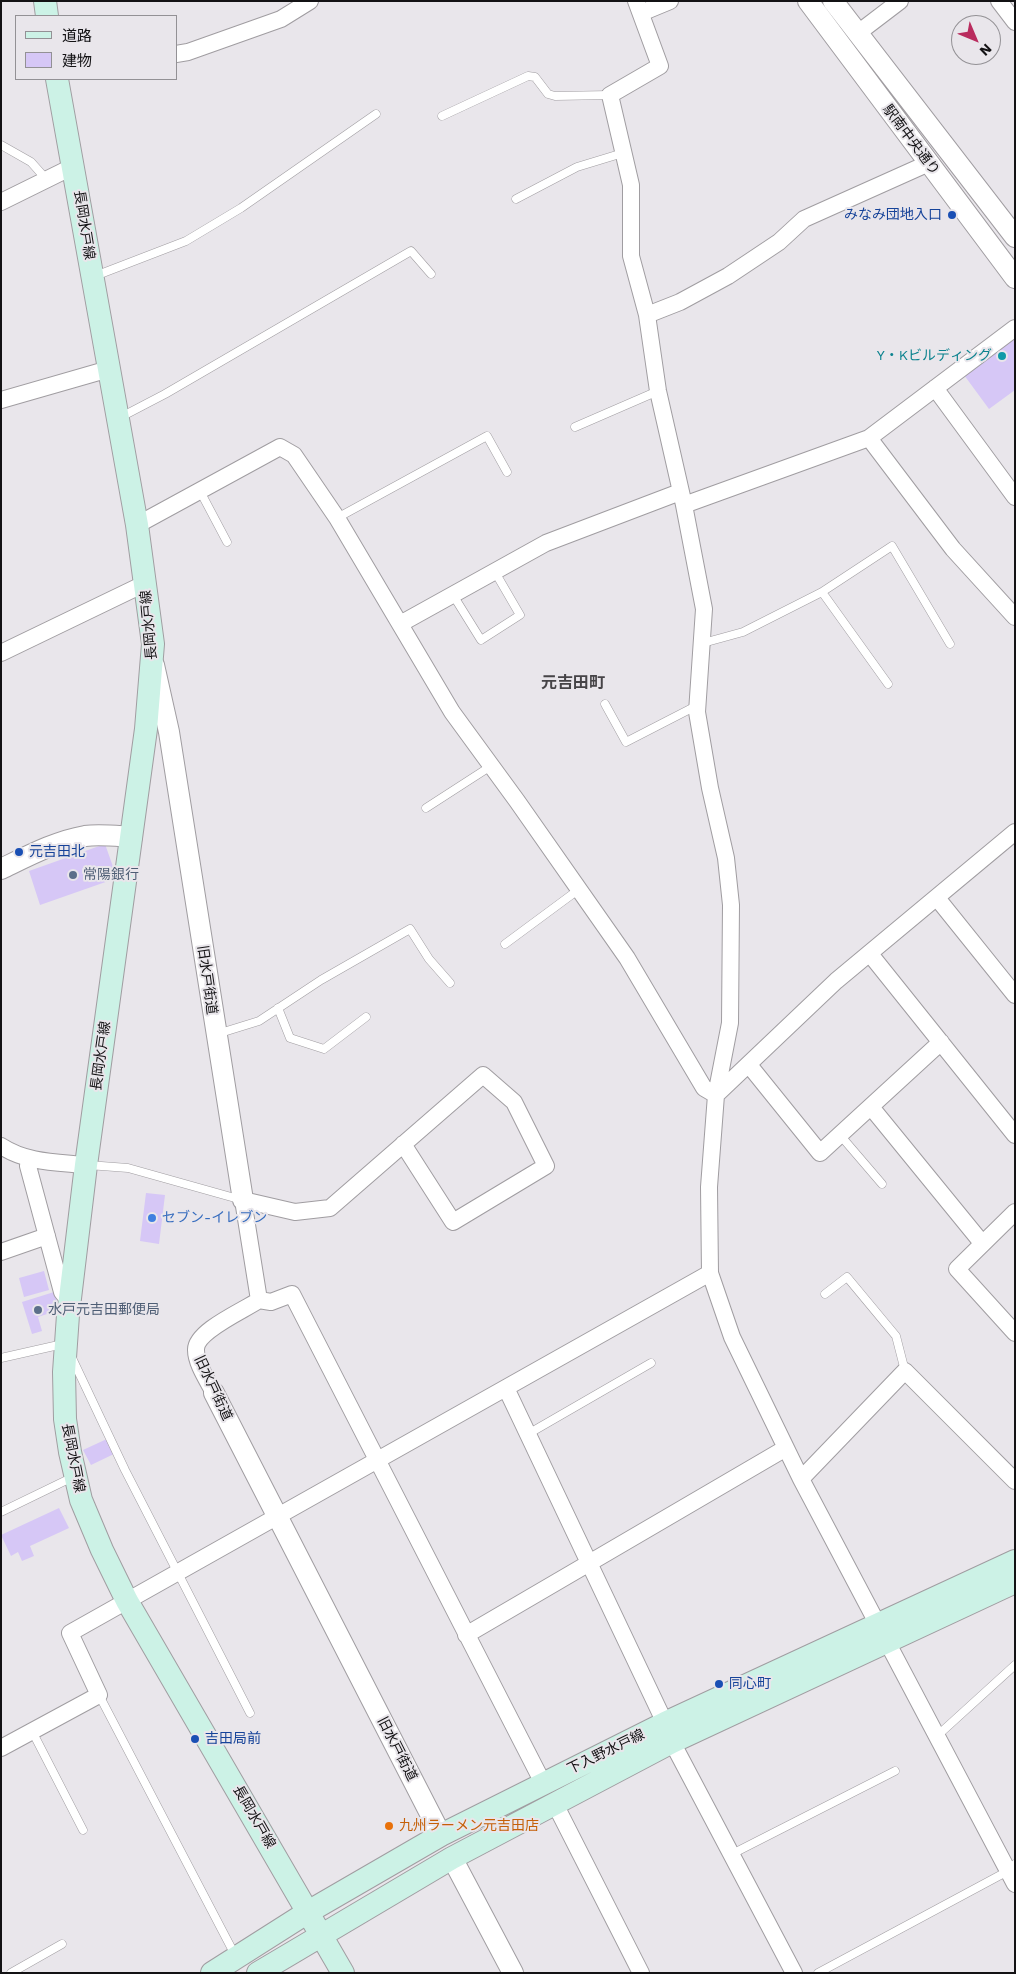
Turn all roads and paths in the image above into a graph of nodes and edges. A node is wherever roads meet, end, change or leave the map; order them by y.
1 (45, 1) edge
2 (310, 1) edge
3 (670, 1) edge
4 (808, 1) edge
5 (833, 1) edge
6 (900, 1) edge
7 (999, 1) edge
8 (638, 7) edge
9 (47, 15) edge
10 (1015, 22) edge
11 (858, 34) junction
12 (178, 54) edge
13 (57, 80) edge
14 (610, 95) junction
15 (376, 114) dead end
16 (442, 116) dead end
17 (1, 145) edge
18 (624, 153) junction
19 (930, 163) junction
20 (74, 166) junction
21 (47, 180) junction
22 (516, 199) dead end
23 (1, 202) edge
24 (1015, 237) edge
25 (431, 274) dead end
26 (92, 277) junction
27 (1015, 278) edge
28 (647, 315) junction
29 (1015, 328) edge
30 (109, 369) junction
31 (935, 388) junction
32 (658, 391) junction
33 (1, 400) edge
34 (118, 418) junction
35 (575, 427) dead end
36 (869, 438) junction
37 (507, 472) dead end
38 (200, 491) junction
39 (1015, 497) edge
40 (682, 499) junction
41 (337, 518) junction
42 (137, 525) junction
43 (227, 542) dead end
44 (495, 572) junction
45 (146, 583) junction
46 (822, 592) junction
47 (453, 595) junction
48 (1012, 608) edge
49 (400, 624) junction
50 (703, 643) junction
51 (950, 644) dead end
52 (1, 653) edge
53 (153, 664) junction
54 (888, 684) dead end
55 (605, 704) dead end
56 (698, 706) junction
57 (491, 766) junction
58 (426, 808) dead end
59 (1015, 832) edge
60 (132, 837) junction
61 (1, 869) edge
62 (578, 890) junction
63 (937, 898) junction
64 (505, 944) dead end
65 (870, 954) junction
66 (450, 983) dead end
67 (1015, 995) edge
68 (278, 1008) junction
69 (366, 1017) dead end
70 (215, 1034) junction
71 (941, 1042) junction
72 (749, 1065) junction
73 (716, 1095) junction
74 (871, 1107) junction
75 (1014, 1131) edge
76 (840, 1135) junction
77 (403, 1144) junction
78 (1, 1146) edge
79 (29, 1159) junction
80 (86, 1165) junction
81 (882, 1184) dead end
82 (243, 1200) junction
83 (1015, 1212) edge
84 (47, 1236) junction
85 (982, 1243) junction
86 (1, 1252) edge
87 (710, 1273) junction
88 (825, 1294) dead end
89 (259, 1300) junction
90 (70, 1302) junction
91 (1015, 1333) edge
92 (66, 1344) junction
93 (1, 1358) edge
94 (651, 1363) dead end
95 (905, 1371) junction
96 (506, 1388) junction
97 (214, 1393) joint
98 (528, 1434) junction
99 (786, 1448) junction
100 (376, 1461) junction
101 (75, 1476) junction
102 (801, 1479) junction
103 (1015, 1481) edge
104 (1, 1512) edge
105 (278, 1516) junction
106 (1015, 1561) edge
107 (590, 1563) junction
108 (177, 1572) junction
109 (1015, 1582) edge
110 (127, 1601) junction
111 (883, 1632) junction
112 (466, 1635) junction
113 (1015, 1665) edge
114 (99, 1695) junction
115 (250, 1713) dead end
116 (32, 1731) junction
117 (668, 1732) junction
118 (937, 1736) junction
119 (1, 1748) edge
120 (895, 1771) dead end
121 (543, 1784) junction
122 (555, 1804) junction
123 (82, 1830) dead end
124 (441, 1835) junction
125 (732, 1854) junction
126 (452, 1858) junction
127 (1012, 1873) edge
128 (308, 1912) junction
129 (320, 1934) junction
130 (62, 1944) dead end
131 (236, 1957) junction
132 (11, 1973) edge
133 (212, 1973) edge
134 (258, 1973) edge
135 (342, 1973) edge
136 (513, 1973) edge
137 (642, 1973) edge
138 (794, 1973) edge
139 (818, 1973) edge

1 - 9 main road
2 - 12 street
3 - 8 street
4 - 19 street, 駅南中央通り
5 - 11 street, 駅南中央通り
6 - 11 street
7 - 10 street
8 - 14 street
11 - 24 street, 駅南中央通り
13 - 20 main road, 長岡水戸線
14 - 16 lane
14 - 18 street
15 - 26 lane
17 - 21 lane
18 - 22 lane
18 - 28 street
19 - 27 street, 駅南中央通り
19 - 28 street
20 - 21 street
20 - 26 main road, 長岡水戸線
21 - 23 street
25 - 34 lane
26 - 30 main road, 長岡水戸線
28 - 32 street
29 - 31 street
30 - 33 street
30 - 34 main road, 長岡水戸線
31 - 36 street
31 - 39 street
32 - 35 lane
32 - 40 street
34 - 42 main road, 長岡水戸線
36 - 40 street
36 - 48 street
37 - 41 lane
38 - 41 street
38 - 42 street
38 - 43 lane
40 - 44 street
40 - 50 street
41 - 49 street
42 - 45 main road, 長岡水戸線
44 - 47 street
44 - 47 lane
45 - 52 street
45 - 53 main road, 長岡水戸線
46 - 50 lane
46 - 51 lane
46 - 54 lane
47 - 49 street
49 - 57 street
50 - 56 street
53 - 60 main road, 長岡水戸線
53 - 70 street, 旧水戸街道
55 - 56 lane
56 - 73 street
57 - 58 lane
57 - 62 street
59 - 63 street
60 - 61 street
60 - 80 main road, 長岡水戸線
62 - 64 lane
62 - 73 street
63 - 65 street
63 - 67 street
65 - 71 street
65 - 72 street
66 - 68 lane
68 - 69 lane
68 - 70 lane
70 - 82 street, 旧水戸街道
71 - 74 street
71 - 75 street
72 - 73 street
72 - 76 street
73 - 87 street
74 - 76 street
74 - 85 street
76 - 81 lane
77 - 77 street
77 - 82 street
78 - 79 street
79 - 80 street
79 - 84 street
80 - 82 lane
80 - 90 main road, 長岡水戸線
82 - 89 street, 旧水戸街道
83 - 85 street
84 - 86 street
84 - 90 street
85 - 91 street
87 - 96 street
87 - 99 street
88 - 95 lane
89 - 97 street, 旧水戸街道
89 - 100 street
90 - 92 main road, 長岡水戸線
92 - 93 lane
92 - 101 main road, 長岡水戸線
92 - 108 lane
94 - 98 lane
95 - 102 street
95 - 103 street
96 - 98 street
96 - 100 street
97 - 105 street, 旧水戸街道
98 - 107 street
99 - 102 street
99 - 107 street
100 - 105 street
100 - 112 street
101 - 104 lane
101 - 110 main road, 長岡水戸線
102 - 111 street
105 - 108 street
105 - 124 street, 旧水戸街道
106 - 111 main road, 下入野水戸線
107 - 112 street
107 - 117 street
108 - 110 street
108 - 115 lane
109 - 111 main road, 下入野水戸線
110 - 114 street
110 - 128 main road, 長岡水戸線
111 - 117 main road, 下入野水戸線
111 - 118 street
112 - 121 street
113 - 118 lane
114 - 116 street
114 - 131 lane
116 - 119 street
116 - 123 lane
117 - 121 main road, 下入野水戸線
117 - 122 main road, 下入野水戸線
117 - 125 street
118 - 127 street
120 - 125 lane
121 - 124 main road, 下入野水戸線
122 - 126 main road, 下入野水戸線
122 - 137 street
124 - 128 main road, 下入野水戸線
125 - 138 street
126 - 129 main road, 下入野水戸線
126 - 136 street
127 - 139 lane
128 - 129 main road, 長岡水戸線
128 - 131 main road, 下入野水戸線
129 - 134 main road, 下入野水戸線
129 - 135 main road, 長岡水戸線
130 - 132 lane
131 - 133 main road, 下入野水戸線

